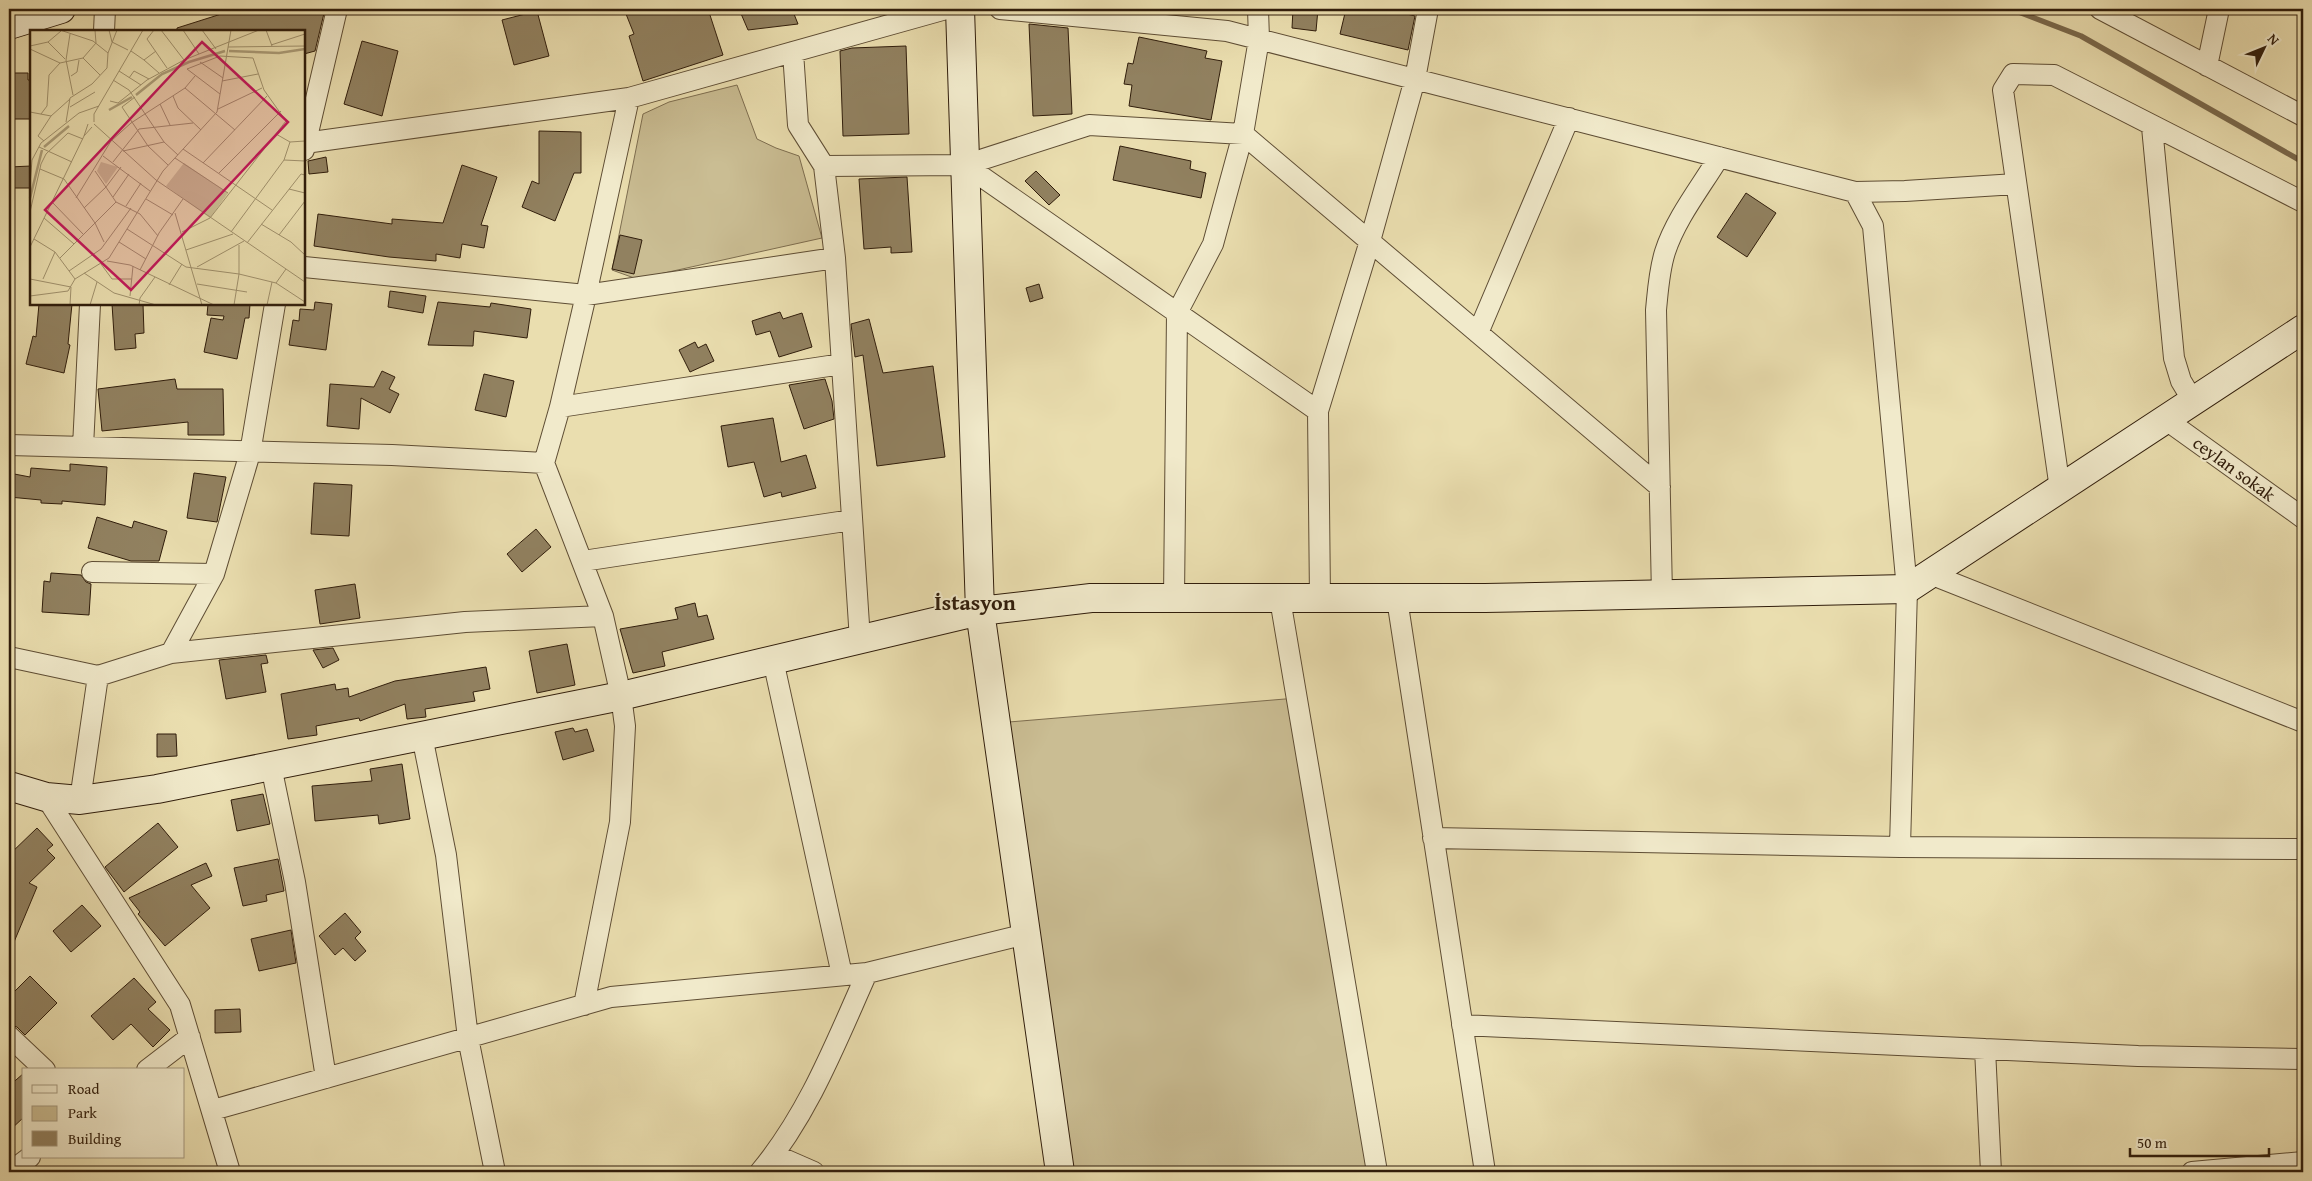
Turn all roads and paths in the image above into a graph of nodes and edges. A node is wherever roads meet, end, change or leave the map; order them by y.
1 (61, 9) edge
2 (105, 9) edge
3 (337, 9) edge
4 (946, 9) edge
5 (960, 9) edge
6 (1000, 9) edge
7 (1258, 9) edge
8 (1428, 9) edge
9 (2100, 9) edge
10 (2219, 9) edge
11 (9, 25) edge
12 (104, 30) edge
13 (1259, 39) junction
14 (793, 52) junction
15 (2207, 66) junction
16 (1415, 79) junction
17 (629, 98) junction
18 (2303, 116) edge
19 (1569, 118) junction
20 (2152, 127) junction
21 (1243, 134) junction
22 (305, 143) edge
23 (305, 147) edge
24 (1719, 157) junction
25 (965, 165) junction
26 (824, 166) junction
27 (2016, 184) junction
28 (1855, 192) junction
29 (2303, 202) edge
30 (1370, 241) junction
31 (835, 258) junction
32 (305, 267) edge
33 (586, 295) junction
34 (90, 305) edge
35 (275, 305) edge
36 (1177, 313) junction
37 (2303, 328) edge
38 (1478, 333) junction
39 (842, 364) junction
40 (2193, 401) junction
41 (560, 407) junction
42 (1318, 412) junction
43 (2165, 419) junction
44 (9, 445) edge
45 (83, 447) junction
46 (250, 453) junction
47 (544, 463) junction
48 (1660, 486) junction
49 (2060, 489) junction
50 (2303, 518) edge
51 (852, 520) junction
52 (583, 560) junction
53 (92, 572) dead end
54 (214, 574) junction
55 (1930, 574) junction
56 (1908, 589) junction
57 (1662, 595) junction
58 (1174, 598) junction
59 (1280, 598) junction
60 (1320, 598) junction
61 (1397, 599) junction
62 (980, 611) junction
63 (603, 616) junction
64 (860, 640) junction
65 (171, 653) junction
66 (9, 656) edge
67 (773, 660) junction
68 (98, 676) junction
69 (621, 696) junction
70 (2303, 722) edge
71 (422, 736) junction
72 (271, 766) junction
73 (9, 786) edge
74 (46, 797) junction
75 (80, 800) junction
76 (1433, 838) junction
77 (1900, 847) junction
78 (2303, 849) edge
79 (1026, 934) junction
80 (866, 973) junction
81 (842, 975) junction
82 (584, 1005) junction
83 (1462, 1025) junction
84 (9, 1036) edge
85 (190, 1037) junction
86 (468, 1038) junction
87 (1985, 1049) junction
88 (2303, 1059) edge
89 (43, 1068) edge
90 (150, 1068) edge
91 (326, 1078) junction
92 (213, 1110) junction
93 (775, 1155) junction
94 (29, 1158) edge
95 (2303, 1162) edge
96 (10, 1172) edge
97 (230, 1172) edge
98 (495, 1172) edge
99 (760, 1172) edge
100 (814, 1172) edge
101 (1060, 1172) edge
102 (1377, 1172) edge
103 (1485, 1172) edge
104 (1990, 1172) edge
105 (2192, 1172) edge

1 - 11 street
2 - 12 street
3 - 22 street
4 - 14 street
5 - 25 street
6 - 13 street
7 - 13 street
8 - 16 street
9 - 15 street
10 - 15 street
13 - 16 street
13 - 21 street
14 - 17 street
14 - 26 street
15 - 18 street
16 - 19 street
16 - 30 street
17 - 23 street
17 - 33 street
19 - 24 street
19 - 38 street
20 - 27 street
20 - 29 street
20 - 40 street
21 - 25 street
21 - 30 street
21 - 36 street
24 - 28 street
24 - 48 street
25 - 26 street
25 - 36 street
25 - 62 street
26 - 31 street
27 - 28 street
27 - 49 street
28 - 56 street
30 - 38 street
30 - 42 street
31 - 33 street
31 - 39 street
32 - 33 street
33 - 41 street
34 - 45 street
35 - 46 street
36 - 42 street
36 - 58 street
37 - 40 street
38 - 48 street
39 - 41 street
39 - 51 street
40 - 43 street
41 - 47 street
42 - 60 street
43 - 49 street
43 - 50 street, ceylan sokak
44 - 45 street
45 - 46 street
46 - 47 street
46 - 54 street
47 - 52 street
48 - 57 street
49 - 55 street
51 - 52 street
51 - 64 street
52 - 63 street
53 - 54 street
54 - 65 street
55 - 56 street
55 - 70 street
56 - 57 street
56 - 77 street
57 - 61 street
58 - 59 street
58 - 62 street
59 - 60 street
59 - 102 street
60 - 61 street
61 - 76 street
62 - 64 street
62 - 79 street
63 - 65 street
63 - 69 street
64 - 67 street
65 - 68 street
66 - 68 street
67 - 69 street
67 - 81 street
68 - 75 street
69 - 71 street
69 - 82 street
71 - 72 street
71 - 86 street
72 - 75 street
72 - 91 street
73 - 74 street
74 - 75 street
74 - 85 street
76 - 77 street
76 - 83 street
77 - 78 street
79 - 80 street
79 - 101 street
80 - 81 street
80 - 93 street
81 - 82 street
82 - 86 street
83 - 87 street
83 - 103 street
84 - 89 street
85 - 90 street
85 - 92 street
86 - 91 street
86 - 98 street
87 - 88 street
87 - 104 street
91 - 92 street
92 - 97 street
93 - 99 street
93 - 100 street
94 - 96 street
95 - 105 street

